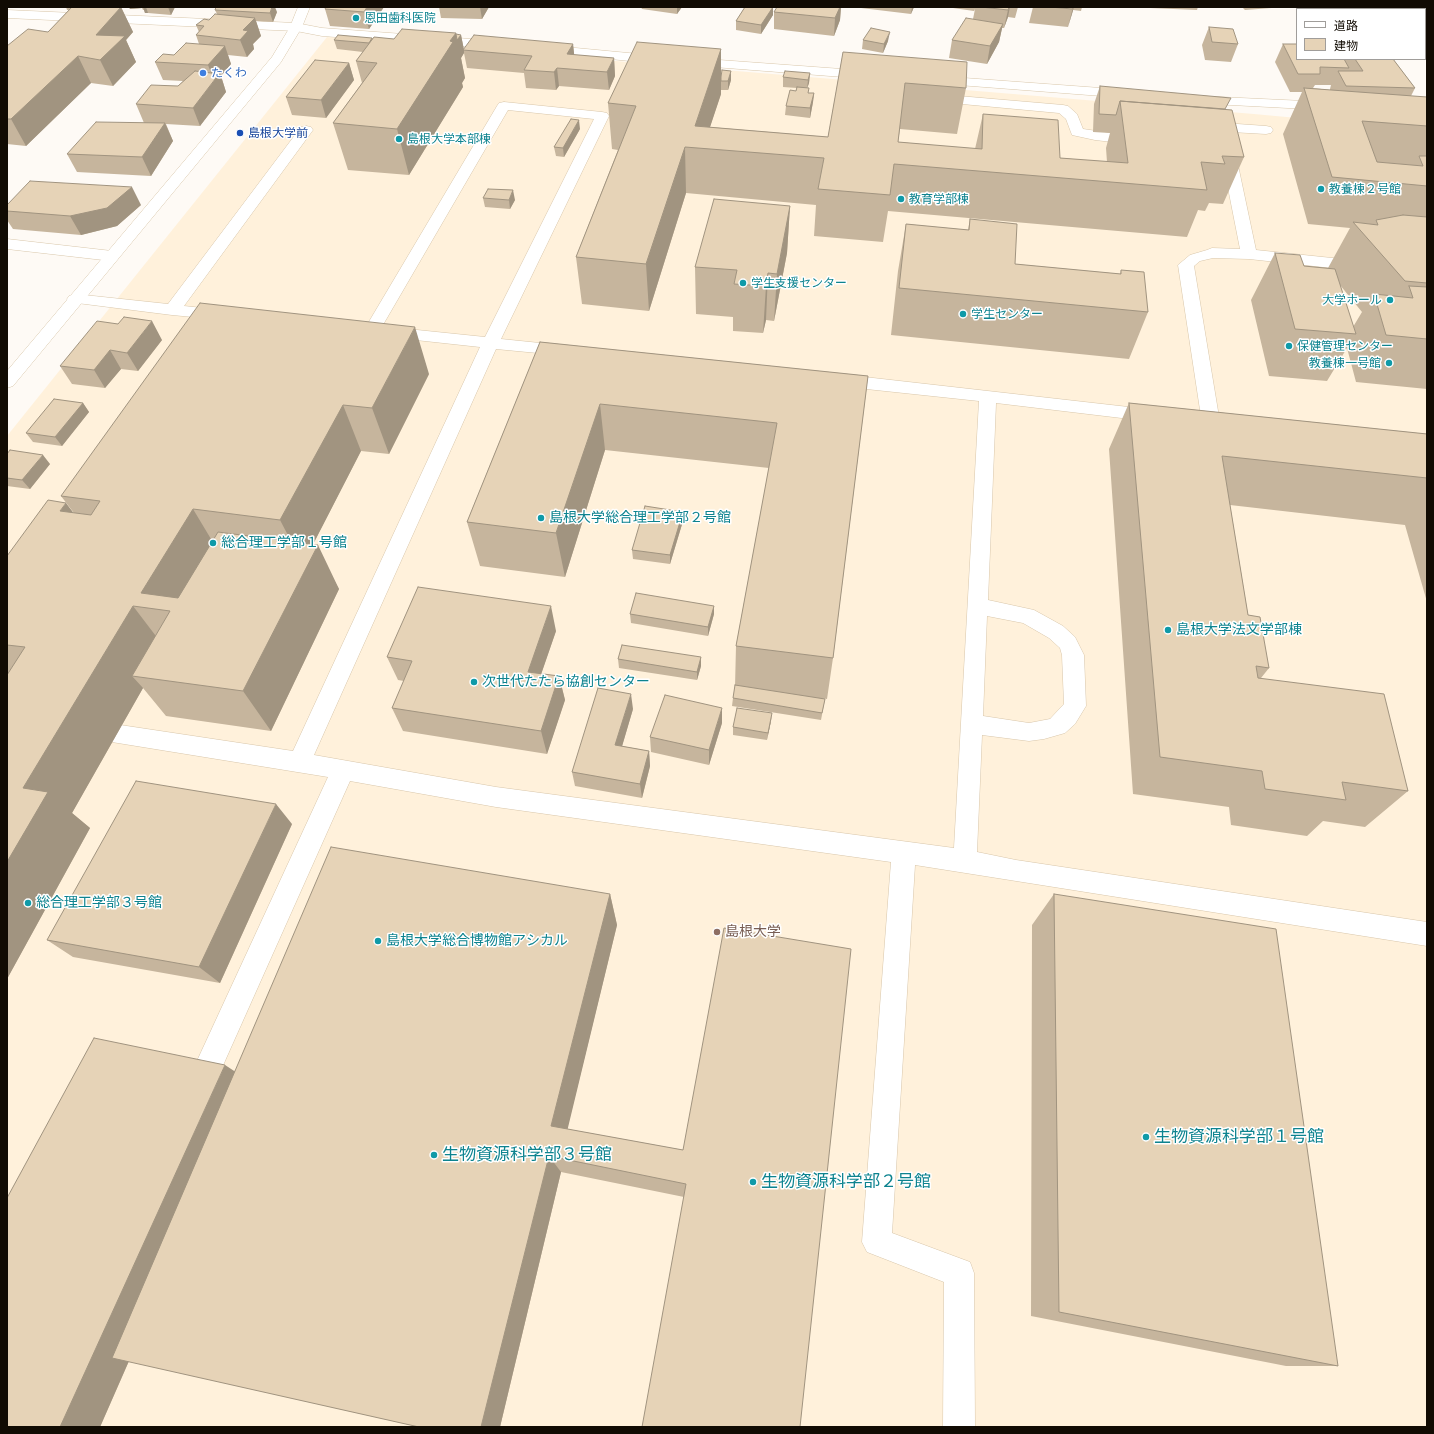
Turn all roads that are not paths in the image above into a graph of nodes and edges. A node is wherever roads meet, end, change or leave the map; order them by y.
1 (304, 7) edge
2 (16, 12) edge
3 (296, 28) junction
4 (512, 46) edge
5 (528, 48) edge
6 (885, 76) edge
7 (924, 79) edge
8 (1140, 95) edge
9 (922, 97) edge
10 (1187, 99) edge
11 (1339, 106) edge
12 (306, 130) dead end
13 (1266, 130) dead end
14 (1149, 142) edge
15 (1212, 148) edge
16 (1228, 149) junction
17 (7, 244) edge
18 (1249, 254) junction
19 (112, 256) junction
20 (1375, 256) edge
21 (75, 299) junction
22 (172, 310) junction
23 (242, 317) edge
24 (491, 342) junction
25 (586, 353) edge
26 (822, 378) edge
27 (7, 382) edge
28 (988, 396) junction
29 (1173, 418) edge
30 (1211, 423) edge
31 (977, 606) junction
32 (971, 724) junction
33 (70, 726) edge
34 (299, 762) junction
35 (342, 770) junction
36 (904, 852) junction
37 (964, 860) junction
38 (1427, 934) edge
39 (189, 1109) edge
40 (959, 1427) edge

1 - 3 street
2 - 3 street
3 - 4 street
3 - 19 street
5 - 6 street
7 - 8 street
9 - 14 street
10 - 11 street
12 - 22 street
13 - 16 street
15 - 16 street
16 - 18 street
17 - 19 street
18 - 20 street
18 - 30 street
19 - 21 street
21 - 22 street
21 - 27 street
22 - 23 street
24 - 24 street
24 - 25 street
24 - 34 street
26 - 28 street
28 - 29 street
28 - 31 street
31 - 32 street
31 - 32 street
32 - 37 street
33 - 34 street
34 - 35 street
35 - 36 street
35 - 39 street
36 - 37 street
36 - 40 street
37 - 38 street

